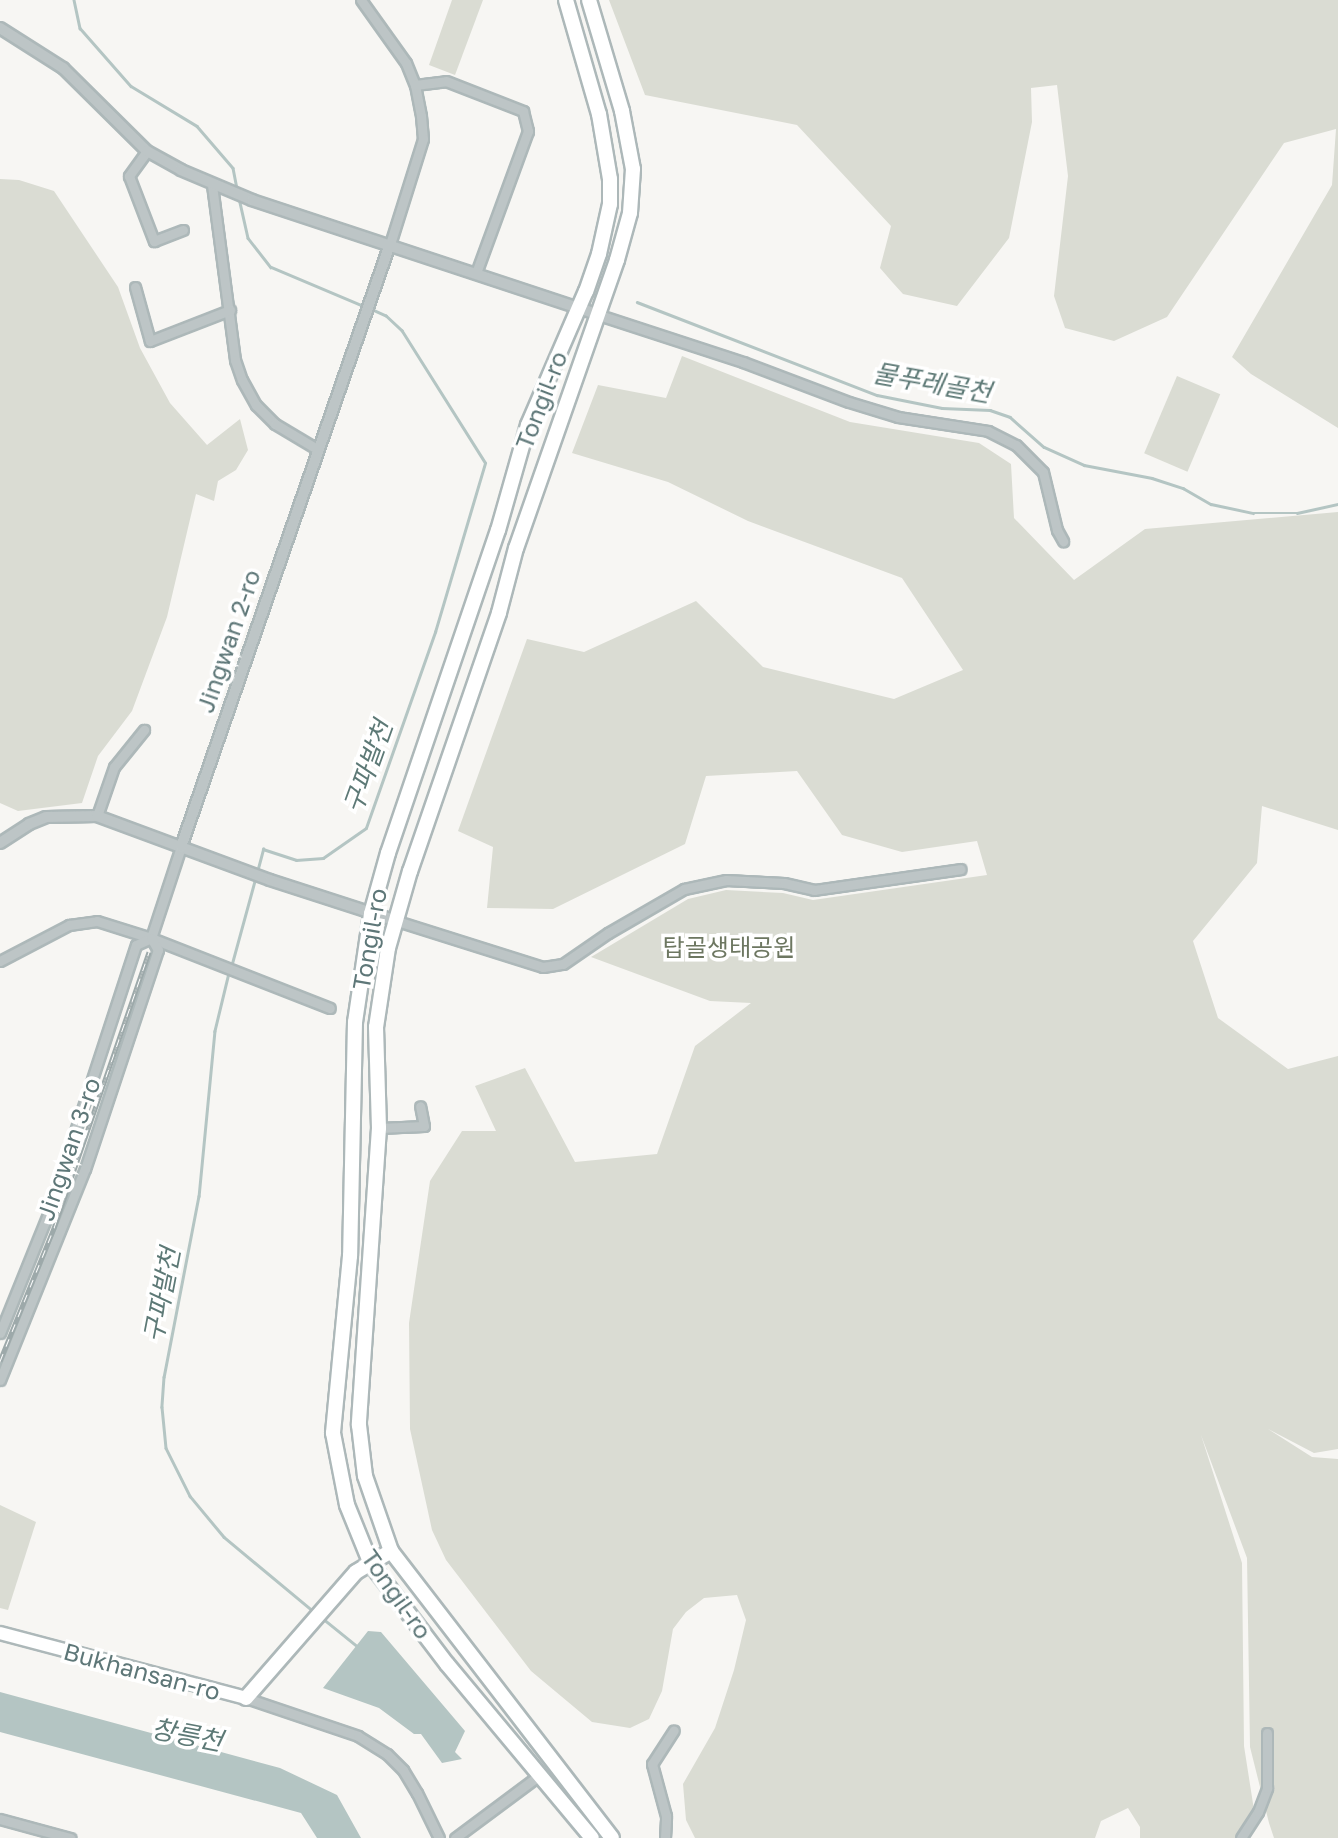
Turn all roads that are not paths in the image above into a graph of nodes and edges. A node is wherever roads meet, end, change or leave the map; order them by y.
1 (361, 0) edge
2 (566, 0) edge
3 (589, 0) edge
4 (0, 28) edge
5 (415, 85) junction
6 (147, 151) junction
7 (212, 185) junction
8 (183, 230) dead end
9 (390, 244) junction
10 (476, 274) junction
11 (135, 287) dead end
12 (578, 309) junction
13 (230, 310) junction
14 (596, 314) junction
15 (317, 449) junction
16 (1063, 541) dead end
17 (144, 730) dead end
18 (97, 816) junction
19 (0, 843) edge
20 (181, 847) junction
21 (961, 869) dead end
22 (371, 914) junction
23 (397, 921) junction
24 (151, 938) junction
25 (0, 961) edge
26 (330, 1008) dead end
27 (419, 1106) dead end
28 (379, 1128) junction
29 (0, 1333) edge
30 (1, 1374) edge
31 (391, 1551) junction
32 (371, 1564) junction
33 (0, 1633) edge
34 (246, 1698) junction
35 (674, 1730) dead end
36 (1266, 1733) dead end
37 (541, 1774) junction
38 (0, 1819) edge
39 (49, 1835) edge
40 (70, 1838) edge
41 (439, 1838) edge
42 (456, 1838) edge
43 (592, 1838) edge
44 (612, 1838) edge
45 (665, 1838) edge
46 (1241, 1838) edge

1 - 5 street
2 - 12 main road, Tongil-ro
3 - 14 main road, Tongil-ro
4 - 6 street
5 - 9 street
5 - 10 street
6 - 7 street
6 - 8 street
7 - 9 street
7 - 13 street
9 - 10 street
9 - 15 street, Jingwan 2-ro
10 - 12 street
11 - 13 street
12 - 14 street
12 - 22 main road, Tongil-ro
13 - 15 street
14 - 16 street
14 - 23 main road, Tongil-ro
15 - 20 street, Jingwan 2-ro
17 - 18 street
18 - 19 street
18 - 20 street
20 - 22 street
20 - 24 street, Jingwan 3-ro
21 - 23 street, Tongil-ro
22 - 23 street
22 - 32 main road, Tongil-ro
23 - 28 main road, Tongil-ro
24 - 25 street
24 - 26 street
24 - 29 street, Jingwan 3-ro
24 - 30 street, Jingwan 3-ro
27 - 28 street
28 - 31 main road, Tongil-ro
31 - 32 main road, Bukhansan-ro
31 - 44 main road, Tongil-ro
32 - 34 main road, Bukhansan-ro
32 - 37 main road, Tongil-ro
33 - 34 main road, Bukhansan-ro
34 - 41 street
35 - 45 street
36 - 46 street
37 - 42 street
37 - 43 main road, Tongil-ro
38 - 39 street
39 - 40 street

